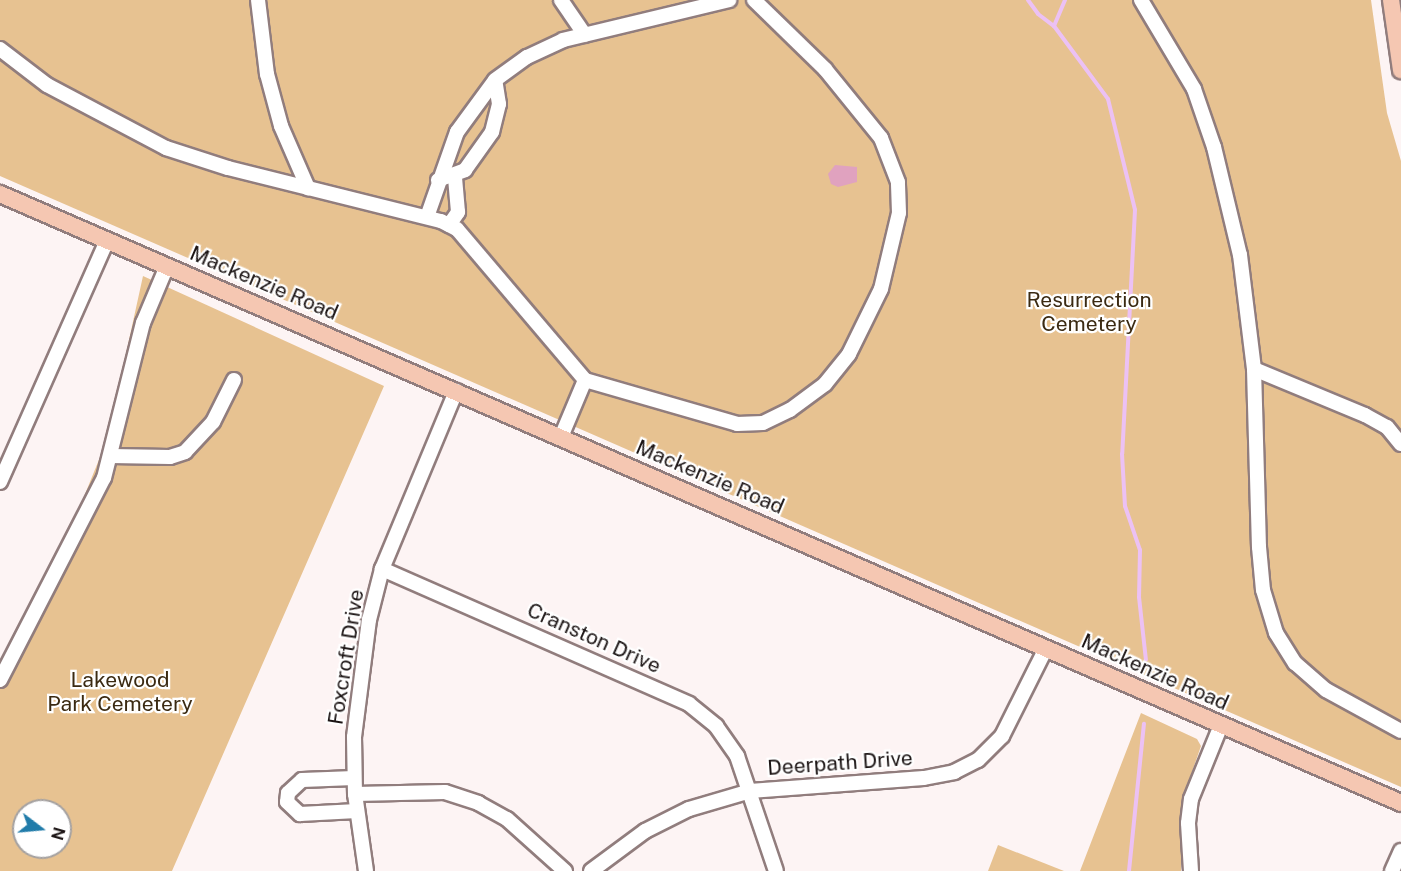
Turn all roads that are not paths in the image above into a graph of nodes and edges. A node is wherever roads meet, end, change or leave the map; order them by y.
1 (258, 0) edge
2 (561, 0) edge
3 (729, 0) edge
4 (754, 0) edge
5 (1141, 0) edge
6 (1391, 0) edge
7 (585, 35) junction
8 (0, 50) edge
9 (1401, 70) edge
10 (495, 80) junction
11 (455, 177) junction
12 (438, 180) junction
13 (308, 188) junction
14 (0, 194) edge
15 (427, 217) junction
16 (449, 225) junction
17 (107, 240) junction
18 (167, 266) junction
19 (1254, 369) junction
20 (234, 380) dead end
21 (585, 380) junction
22 (456, 391) junction
23 (561, 437) junction
24 (1401, 444) edge
25 (111, 456) junction
26 (0, 482) edge
27 (382, 569) junction
28 (1046, 648) junction
29 (0, 680) edge
30 (1221, 725) junction
31 (1401, 731) edge
32 (354, 778) junction
33 (750, 791) junction
34 (355, 794) junction
35 (1401, 803) edge
36 (357, 811) junction
37 (1401, 851) edge
38 (366, 871) edge
39 (565, 871) edge
40 (591, 871) edge
41 (776, 871) edge
42 (1191, 871) edge
43 (1392, 871) edge

1 - 13 street
2 - 7 street
3 - 7 street
4 - 21 street
5 - 19 street
6 - 9 main road
7 - 10 street
8 - 13 street
10 - 11 street
10 - 12 street
11 - 12 street
11 - 16 street
12 - 15 street
13 - 15 street
14 - 17 main road, Mackenzie Road
15 - 16 street
16 - 21 street
17 - 18 main road, Mackenzie Road
17 - 26 street
18 - 22 main road, Mackenzie Road
18 - 25 street
19 - 24 street
19 - 31 street
20 - 25 street
21 - 23 street
22 - 23 main road, Mackenzie Road
22 - 27 street, Foxcroft Drive
23 - 28 main road, Mackenzie Road
25 - 29 street
27 - 32 street, Foxcroft Drive
27 - 33 street, Cranston Drive
28 - 30 main road, Mackenzie Road
28 - 33 street, Deerpath Drive
30 - 35 main road, Mackenzie Road
30 - 42 street
32 - 34 street, Foxcroft Drive
32 - 36 street
33 - 40 street, Deerpath Drive
33 - 41 street, Cranston Drive
34 - 36 street, Foxcroft Drive
34 - 39 street
36 - 38 street, Foxcroft Drive
37 - 43 street

